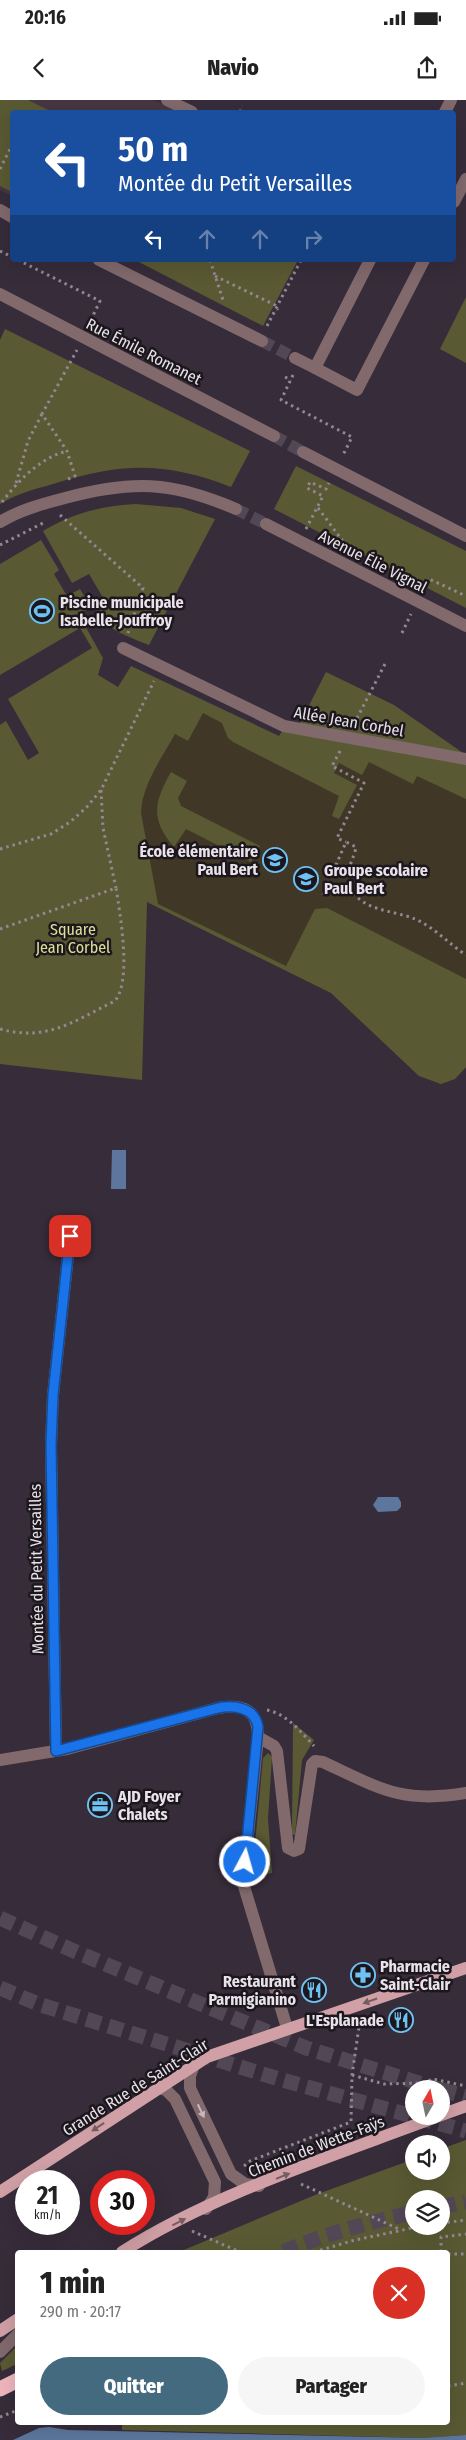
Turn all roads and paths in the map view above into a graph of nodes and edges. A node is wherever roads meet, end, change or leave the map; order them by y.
1 (167, 100) edge
2 (243, 106) dead end
3 (188, 110) edge
4 (241, 110) edge
5 (10, 149) edge
6 (0, 168) edge
7 (466, 179) edge
8 (456, 198) edge
9 (22, 262) edge
10 (104, 262) edge
11 (211, 262) edge
12 (300, 262) edge
13 (369, 262) edge
14 (423, 262) edge
15 (215, 275) junction
16 (0, 294) edge
17 (100, 301) dead end
18 (223, 309) dead end
19 (277, 309) junction
20 (263, 336) joint
21 (297, 359) joint
22 (71, 362) dead end
23 (315, 368) junction
24 (285, 377) dead end
25 (291, 380) junction
26 (42, 414) junction
27 (274, 436) tunnel mouth
28 (67, 451) junction
29 (304, 452) tunnel mouth
30 (343, 455) dead end
31 (75, 476) dead end
32 (15, 484) junction
33 (326, 489) dead end
34 (0, 504) edge
35 (318, 508) junction
36 (236, 509) tunnel mouth
37 (59, 515) dead end
38 (50, 519) dead end
39 (0, 522) edge
40 (266, 524) tunnel mouth
41 (466, 536) edge
42 (299, 542) junction
43 (0, 545) edge
44 (332, 559) junction
45 (466, 596) edge
46 (417, 601) junction
47 (466, 626) edge
48 (125, 642) joint
49 (386, 662) dead end
50 (161, 666) junction
51 (353, 725) dead end
52 (466, 759) edge
53 (332, 766) dead end
54 (101, 790) junction
55 (346, 842) junction
56 (0, 849) edge
57 (116, 888) junction
58 (323, 895) dead end
59 (0, 930) edge
60 (466, 955) edge
61 (0, 1029) edge
62 (70, 1236) dead end
63 (251, 1713) junction
64 (258, 1737) junction
65 (56, 1751) junction
66 (0, 1760) edge
67 (318, 1761) junction
68 (466, 1793) edge
69 (466, 1968) edge
70 (360, 2005) junction
71 (287, 2028) junction
72 (194, 2065) junction
73 (352, 2075) junction
74 (466, 2086) edge
75 (158, 2088) junction
76 (466, 2106) edge
77 (450, 2112) edge
78 (417, 2125) edge
79 (231, 2174) junction
80 (297, 2182) dead end
81 (258, 2186) junction
82 (0, 2192) edge
83 (206, 2209) junction
84 (466, 2220) edge
85 (450, 2222) edge
86 (187, 2228) dead end
87 (405, 2229) edge
88 (401, 2230) junction
89 (466, 2234) edge
90 (126, 2250) edge
91 (236, 2250) edge
92 (321, 2250) edge
93 (442, 2250) edge
94 (450, 2254) edge
95 (466, 2254) edge
96 (15, 2322) edge
97 (0, 2330) edge
98 (15, 2337) edge
99 (0, 2352) edge
100 (15, 2382) edge
101 (466, 2383) edge
102 (450, 2386) edge
103 (0, 2389) edge
104 (15, 2411) edge
105 (0, 2417) edge

1 - 3 street
2 - 4 path
5 - 6 path
7 - 8 street
9 - 17 path
10 - 20 street
11 - 15 path
12 - 19 path
13 - 23 street
14 - 23 street
15 - 18 path
15 - 19 path
16 - 27 street, Rue Émile Romanet
19 - 20 path
21 - 23 street
21 - 25 path
22 - 26 path
24 - 25 path
25 - 30 path
26 - 28 path
26 - 32 path
28 - 31 path
28 - 32 path
29 - 41 street
32 - 34 path
33 - 35 path
35 - 42 path
35 - 44 path
36 - 39 street
37 - 48 path
38 - 43 path
40 - 42 street, Avenue Élie Vignal
42 - 44 street, Avenue Élie Vignal
44 - 46 street, Avenue Élie Vignal
45 - 46 path
46 - 47 street, Avenue Élie Vignal
48 - 50 street, Allée Jean Corbel
49 - 51 path
50 - 52 street, Allée Jean Corbel
50 - 54 path
53 - 55 path
54 - 56 path
54 - 57 path
55 - 58 path
55 - 60 path
57 - 59 path
57 - 61 path
62 - 65 street, Montée du Petit Versailles
63 - 64 street
63 - 65 street
63 - 67 path
64 - 67 street
64 - 71 street
65 - 66 street
67 - 68 street
69 -> 70 main road, Grande Rue de Saint-Clair
70 - 71 main road, Grande Rue de Saint-Clair
70 - 73 path
71 - 72 main road, Grande Rue de Saint-Clair
72 - 75 main road, Grande Rue de Saint-Clair
72 -> 79 street
73 - 74 path
73 - 79 path
75 -> 82 main road, Grande Rue de Saint-Clair
75 - 83 street
76 - 77 main road, Chemin de Wette-Faÿs
81 -> 78 main road, Chemin de Wette-Faÿs
79 - 81 street
80 - 88 path
81 - 83 main road, Chemin de Wette-Faÿs
90 -> 83 main road, Chemin de Wette-Faÿs
84 - 85 path
86 - 91 path
87 - 88 path
88 - 92 path
89 - 93 path
94 - 95 path
96 - 97 main road
98 - 99 street
100 - 103 highway
101 - 102 path
104 - 105 path

